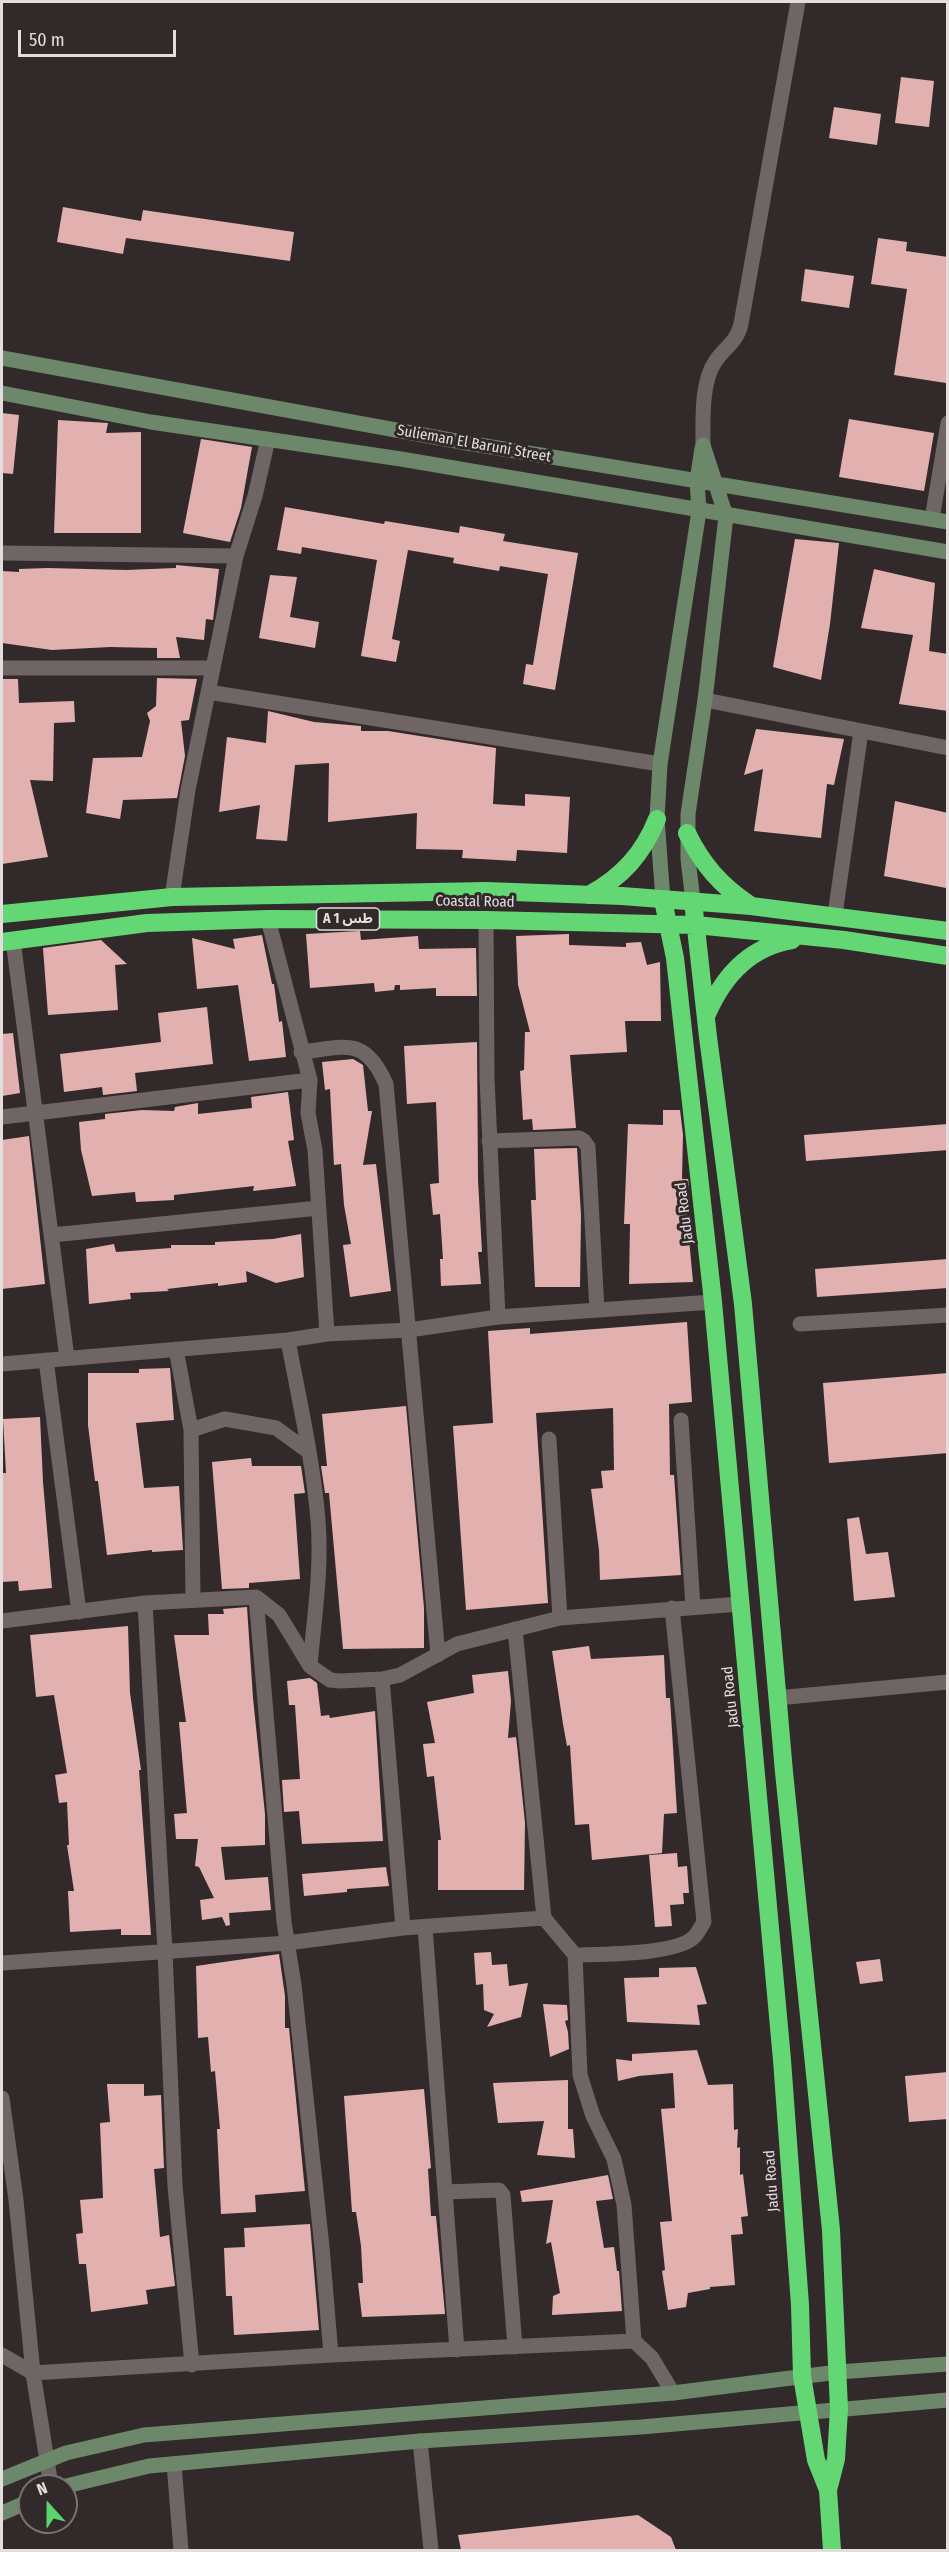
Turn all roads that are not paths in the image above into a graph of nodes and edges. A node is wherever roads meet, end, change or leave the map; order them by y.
1 (798, 2) edge
2 (2, 358) edge
3 (2, 393) edge
4 (948, 423) edge
5 (268, 439) junction
6 (703, 445) junction
7 (697, 481) junction
8 (715, 483) junction
9 (699, 511) junction
10 (726, 516) junction
11 (940, 521) edge
12 (948, 552) edge
13 (2, 553) edge
14 (236, 556) junction
15 (2, 668) edge
16 (213, 668) junction
17 (208, 692) junction
18 (705, 700) junction
19 (861, 731) junction
20 (948, 748) edge
21 (660, 764) junction
22 (657, 819) junction
23 (687, 833) junction
24 (589, 895) junction
25 (172, 897) junction
26 (663, 900) junction
27 (693, 901) junction
28 (751, 906) junction
29 (2, 914) edge
30 (835, 915) junction
31 (268, 919) junction
32 (486, 920) junction
33 (669, 925) junction
34 (696, 925) junction
35 (948, 931) edge
36 (807, 938) junction
37 (7, 941) edge
38 (948, 956) edge
39 (706, 1016) junction
40 (301, 1052) junction
41 (310, 1080) junction
42 (35, 1113) junction
43 (2, 1117) edge
44 (489, 1141) junction
45 (319, 1208) junction
46 (52, 1235) junction
47 (713, 1302) junction
48 (597, 1310) junction
49 (948, 1315) edge
50 (498, 1317) junction
51 (800, 1324) dead end
52 (409, 1330) junction
53 (327, 1334) junction
54 (288, 1340) junction
55 (176, 1349) junction
56 (66, 1358) junction
57 (46, 1360) junction
58 (2, 1364) edge
59 (681, 1420) dead end
60 (190, 1430) junction
61 (549, 1438) dead end
62 (309, 1452) junction
63 (256, 1598) junction
64 (193, 1600) junction
65 (145, 1603) junction
66 (741, 1604) junction
67 (693, 1607) junction
68 (672, 1608) junction
69 (79, 1612) junction
70 (560, 1618) junction
71 (2, 1621) edge
72 (515, 1629) junction
73 (438, 1655) junction
74 (310, 1666) junction
75 (382, 1679) junction
76 (948, 1682) edge
77 (777, 1698) junction
78 (544, 1918) junction
79 (425, 1927) junction
80 (403, 1928) junction
81 (287, 1943) junction
82 (165, 1951) junction
83 (575, 1955) junction
84 (2, 1963) edge
85 (2, 2098) edge
86 (445, 2192) junction
87 (634, 2341) junction
88 (515, 2347) junction
89 (457, 2350) junction
90 (2, 2355) edge
91 (331, 2355) junction
92 (948, 2364) edge
93 (192, 2365) junction
94 (838, 2372) junction
95 (33, 2373) junction
96 (802, 2376) junction
97 (673, 2393) junction
98 (948, 2400) edge
99 (839, 2409) junction
100 (808, 2413) junction
101 (420, 2441) junction
102 (47, 2460) junction
103 (174, 2464) junction
104 (49, 2474) edge
105 (2, 2479) edge
106 (78, 2483) edge
107 (828, 2490) junction
108 (18, 2506) edge
109 (2, 2513) edge
110 (181, 2550) edge
111 (430, 2550) edge
112 (832, 2550) edge

1 - 6 street
2 - 7 street, Sulieman El Baruni Street
3 - 5 street, Sulieman El Baruni Street
4 - 11 street
5 - 9 street, Sulieman El Baruni Street
5 - 14 street
6 - 7 street
6 - 8 street
7 - 8 street, Sulieman El Baruni Street
7 - 9 street
8 - 10 street
8 - 11 street, Sulieman El Baruni Street
9 - 10 street, Sulieman El Baruni Street
9 - 21 street
10 - 12 street, Sulieman El Baruni Street
10 - 18 street
13 - 14 street
14 - 16 street
15 - 16 street
16 - 17 street
17 - 21 street
17 - 25 street
18 - 19 street
18 - 23 street
19 - 20 street
19 - 30 street
21 - 22 street
22 - 24 highway
22 - 26 street
23 - 27 street
23 - 28 highway
24 - 25 highway, Coastal Road / A 1 طس
24 - 26 highway, Coastal Road / A 1 طس
25 - 29 highway, Coastal Road / A 1 طس
26 - 27 highway, Coastal Road / A 1 طس
26 - 33 highway, Jadu Road
27 - 28 highway, Coastal Road / A 1 طس
27 - 34 highway, Jadu Road
28 - 30 highway, Coastal Road / A 1 طس
30 - 35 highway, Coastal Road / A 1 طس
31 - 32 highway, Coastal Road / A 1 طس
31 - 37 highway, Coastal Road / A 1 طس
31 - 40 street
32 - 33 highway, Coastal Road / A 1 طس
32 - 44 street
33 - 34 highway, Coastal Road / A 1 طس
33 - 47 highway, Jadu Road
34 - 36 highway, Coastal Road / A 1 طس
34 - 39 highway, Jadu Road
36 - 38 highway, Coastal Road / A 1 طس
36 - 39 highway
37 - 42 street
39 - 77 highway, Jadu Road
40 - 41 street
40 - 52 street
41 - 42 street
41 - 45 street
42 - 43 street
42 - 46 street
44 - 48 street
44 - 50 street
45 - 46 street
45 - 53 street
46 - 56 street
47 - 48 street
47 - 66 highway, Jadu Road
48 - 50 street
49 - 51 street
50 - 52 street
52 - 53 street
52 - 73 street
53 - 54 street
54 - 55 street
54 - 62 street
55 - 56 street
55 - 60 street
56 - 57 street
57 - 58 street
57 - 69 street
59 - 67 street
60 - 62 street
60 - 64 street
61 - 70 street
62 - 74 street
63 - 64 street
63 - 74 street
63 - 81 street
64 - 65 street
65 - 69 street
65 - 82 street
66 - 67 street
66 - 96 highway, Jadu Road
67 - 68 street
68 - 70 street
68 - 83 street
69 - 71 street
70 - 72 street
72 - 73 street
72 - 78 street
73 - 75 street
74 - 75 street
75 - 80 street
76 - 77 street
77 - 94 highway, Jadu Road
78 - 79 street
78 - 83 street
79 - 80 street
79 - 86 street
80 - 81 street
81 - 82 street
81 - 91 street
82 - 84 street
82 - 93 street
83 - 87 street
85 - 95 street
86 - 88 street
86 - 89 street
87 - 88 street
87 - 97 street
88 - 89 street
89 - 91 street
90 - 95 street
91 - 93 street
92 - 94 street
93 - 95 street
94 - 96 street
94 - 99 highway, Jadu Road
95 - 102 street
96 - 97 street
96 - 100 highway, Jadu Road
97 - 102 street
98 - 99 street
99 - 100 street
99 - 107 highway, Jadu Road
100 - 101 street
100 - 107 highway, Jadu Road
101 - 103 street
101 - 111 street
102 - 104 street
102 - 105 street
103 - 106 street
103 - 110 street
107 - 112 highway, Jadu Road
108 - 109 street

